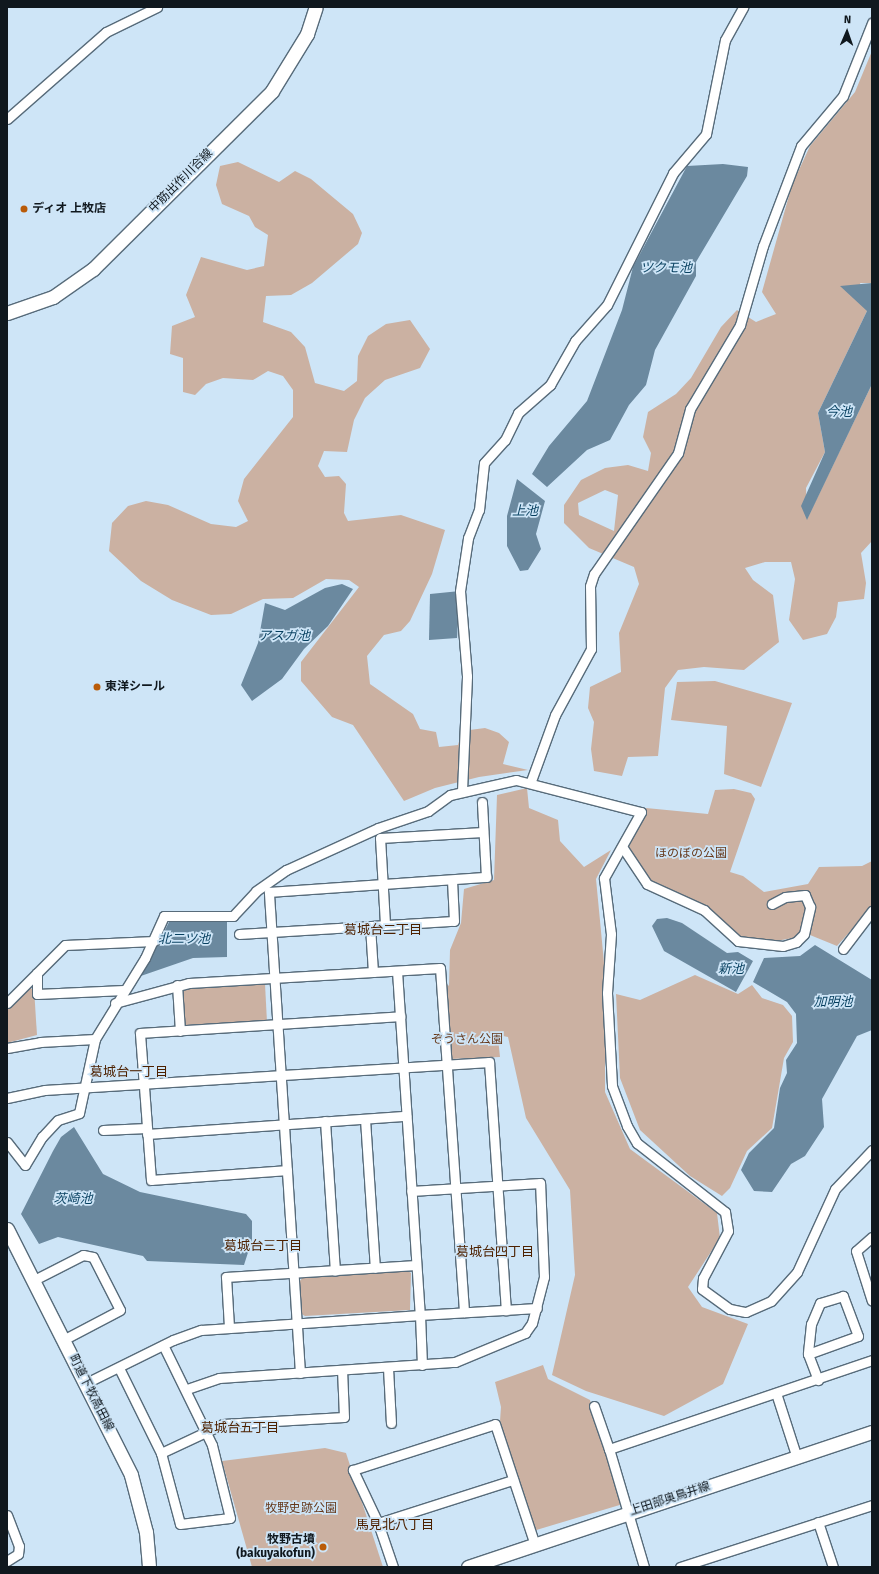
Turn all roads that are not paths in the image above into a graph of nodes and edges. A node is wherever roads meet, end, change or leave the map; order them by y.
1 (157, 7) edge
2 (316, 7) edge
3 (743, 7) edge
4 (872, 23) edge
5 (7, 119) edge
6 (7, 313) edge
7 (531, 781) junction
8 (462, 791) junction
9 (482, 802) dead end
10 (483, 832) junction
11 (623, 848) junction
12 (452, 880) junction
13 (383, 885) junction
14 (772, 904) dead end
15 (872, 911) edge
16 (385, 924) junction
17 (370, 926) junction
18 (271, 932) junction
19 (239, 934) dead end
20 (154, 941) junction
21 (843, 949) dead end
22 (397, 971) junction
23 (373, 972) junction
24 (37, 973) junction
25 (274, 978) junction
26 (176, 985) junction
27 (124, 990) junction
28 (7, 1003) edge
29 (115, 1003) junction
30 (400, 1016) junction
31 (277, 1024) junction
32 (180, 1031) junction
33 (96, 1039) junction
34 (7, 1048) edge
35 (447, 1064) junction
36 (403, 1067) junction
37 (280, 1075) junction
38 (144, 1083) junction
39 (83, 1087) junction
40 (7, 1098) edge
41 (406, 1116) junction
42 (365, 1119) junction
43 (325, 1121) junction
44 (284, 1124) junction
45 (103, 1130) dead end
46 (147, 1131) junction
47 (7, 1142) edge
48 (872, 1150) edge
49 (287, 1170) junction
50 (498, 1186) junction
51 (456, 1188) junction
52 (411, 1191) junction
53 (7, 1229) edge
54 (872, 1237) edge
55 (416, 1265) junction
56 (375, 1268) junction
57 (335, 1271) junction
58 (294, 1274) junction
59 (34, 1280) junction
60 (872, 1300) edge
61 (537, 1308) junction
62 (506, 1310) junction
63 (464, 1312) junction
64 (420, 1315) junction
65 (297, 1323) junction
66 (229, 1327) junction
67 (63, 1340) junction
68 (163, 1345) junction
69 (808, 1354) junction
70 (872, 1360) edge
71 (422, 1365) junction
72 (119, 1368) junction
73 (388, 1368) junction
74 (342, 1370) junction
75 (300, 1373) junction
76 (818, 1380) junction
77 (86, 1383) junction
78 (187, 1389) junction
79 (776, 1393) junction
80 (594, 1406) dead end
81 (391, 1423) dead end
82 (206, 1431) junction
83 (872, 1432) edge
84 (609, 1449) junction
85 (161, 1453) junction
86 (797, 1458) junction
87 (513, 1480) junction
88 (872, 1505) edge
89 (625, 1513) junction
90 (7, 1515) edge
91 (818, 1522) junction
92 (378, 1524) junction
93 (535, 1545) junction
94 (7, 1561) edge
95 (149, 1567) edge
96 (393, 1567) edge
97 (468, 1567) edge
98 (644, 1567) edge
99 (680, 1567) edge
100 (833, 1567) edge

1 - 5 street
2 - 6 street, 中筋出作川合線
3 - 8 street
4 - 7 street
7 - 8 street
7 - 11 street
8 - 20 street
9 - 10 street
10 - 12 street
10 - 13 street
11 - 14 street
11 - 48 street
12 - 13 street
12 - 16 street
13 - 16 street
13 - 18 street
15 - 21 street
16 - 17 street
17 - 18 street
17 - 23 street
18 - 19 street
18 - 25 street
20 - 24 street
20 - 27 street
22 - 23 street
22 - 30 street
22 - 35 street
23 - 25 street
24 - 27 street
24 - 28 street
25 - 26 street
25 - 31 street
26 - 29 street
26 - 32 street
27 - 29 street
29 - 33 street
30 - 31 street
30 - 36 street
31 - 32 street
31 - 37 street
32 - 38 street
33 - 34 street
33 - 39 street
35 - 36 street
35 - 50 street
35 - 51 street
36 - 37 street
36 - 41 street
37 - 38 street
37 - 44 street
38 - 39 street
38 - 46 street
39 - 40 street
39 - 47 street
41 - 42 street
41 - 52 street
42 - 43 street
42 - 56 street
43 - 44 street
43 - 57 street
44 - 46 street
44 - 49 street
45 - 46 street
46 - 49 street
49 - 58 street
50 - 51 street
50 - 61 street
50 - 62 street
51 - 52 street
51 - 63 street
52 - 55 street
53 - 59 street, 町道下牧高田線
54 - 60 street
55 - 56 street
55 - 64 street
56 - 57 street
57 - 58 street
58 - 65 street
58 - 66 street
59 - 67 street, 町道下牧高田線
59 - 67 street
61 - 62 street
61 - 71 street
62 - 63 street
63 - 64 street
64 - 65 street
64 - 71 street
65 - 66 street
65 - 75 street
66 - 68 street
67 - 77 street, 町道下牧高田線
68 - 72 street
68 - 78 street
69 - 69 street
69 - 76 street
70 - 76 street
71 - 73 street
72 - 77 street
72 - 85 street
73 - 74 street
73 - 81 street
74 - 75 street
74 - 82 street
75 - 78 street
76 - 79 street
77 - 95 street, 町道下牧高田線
78 - 82 street
79 - 84 street
79 - 86 street
80 - 84 street
82 - 85 street
82 - 85 street
83 - 86 street, 上田部奥鳥井線
84 - 89 street
86 - 89 street, 上田部奥鳥井線
87 - 92 street
87 - 92 street
87 - 93 street
88 - 91 street
89 - 93 street, 上田部奥鳥井線
89 - 98 street
90 - 94 street
91 - 99 street
91 - 100 street
92 - 96 street
93 - 97 street, 上田部奥鳥井線

